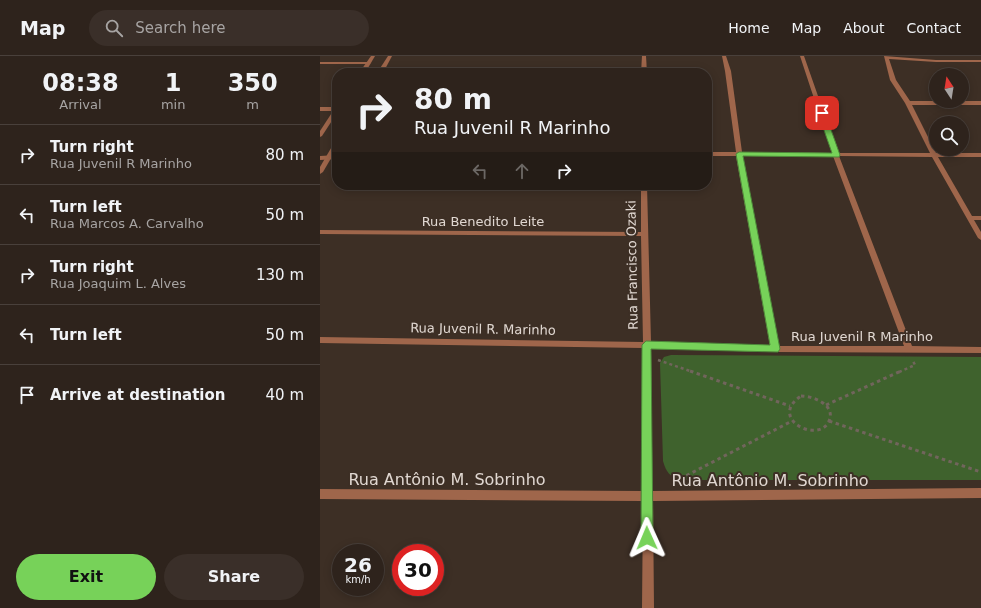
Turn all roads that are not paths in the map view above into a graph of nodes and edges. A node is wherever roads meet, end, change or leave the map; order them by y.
1 (373, 56) edge
2 (390, 56) edge
3 (644, 56) edge
4 (724, 56) edge
5 (802, 56) edge
6 (885, 57) edge
7 (981, 61) edge
8 (320, 63) edge
9 (369, 63) junction
10 (366, 68) edge
11 (383, 68) edge
12 (644, 68) edge
13 (981, 103) edge
14 (908, 104) junction
15 (320, 109) edge
16 (332, 109) edge
17 (332, 117) edge
18 (320, 135) edge
19 (929, 144) edge
20 (332, 151) edge
21 (712, 154) edge
22 (739, 154) junction
23 (836, 155) junction
24 (929, 156) edge
25 (935, 156) edge
26 (969, 156) edge
27 (981, 156) edge
28 (320, 158) edge
29 (328, 158) junction
30 (332, 158) edge
31 (320, 172) edge
32 (644, 190) edge
33 (970, 218) junction
34 (981, 218) edge
35 (320, 232) edge
36 (645, 234) junction
37 (981, 238) edge
38 (320, 340) edge
39 (646, 345) junction
40 (775, 349) junction
41 (909, 349) junction
42 (981, 350) edge
43 (981, 493) edge
44 (320, 494) edge
45 (647, 496) junction
46 (648, 608) edge

1 - 9 street
2 - 11 street
3 - 12 street
4 - 22 street
5 - 23 street
6 - 7 street
6 - 14 street
8 - 9 street
9 - 10 street
13 - 14 street
14 - 19 street
15 - 16 street
17 - 18 street
20 - 29 street
21 - 22 street
22 - 23 street
22 - 40 street
23 - 24 street
23 - 41 street
25 - 33 street
26 - 27 street
28 - 29 street
29 - 30 street
29 - 31 street
32 - 36 street, Rua Francisco Ozaki
33 - 34 street
33 - 37 street
35 - 36 street, Rua Benedito Leite
36 - 39 street, Rua Francisco Ozaki
38 - 39 street, Rua Juvenil R. Marinho
39 - 40 street, Rua Juvenil R Marinho
39 - 45 street, Rua Francisco Ozaki
40 - 41 street, Rua Juvenil R Marinho
41 - 42 street, Rua Juvenil R Marinho
43 - 45 street, Rua Antônio M. Sobrinho
44 - 45 street, Rua Antônio M. Sobrinho
45 - 46 street, Rua Francisco Ozaki

